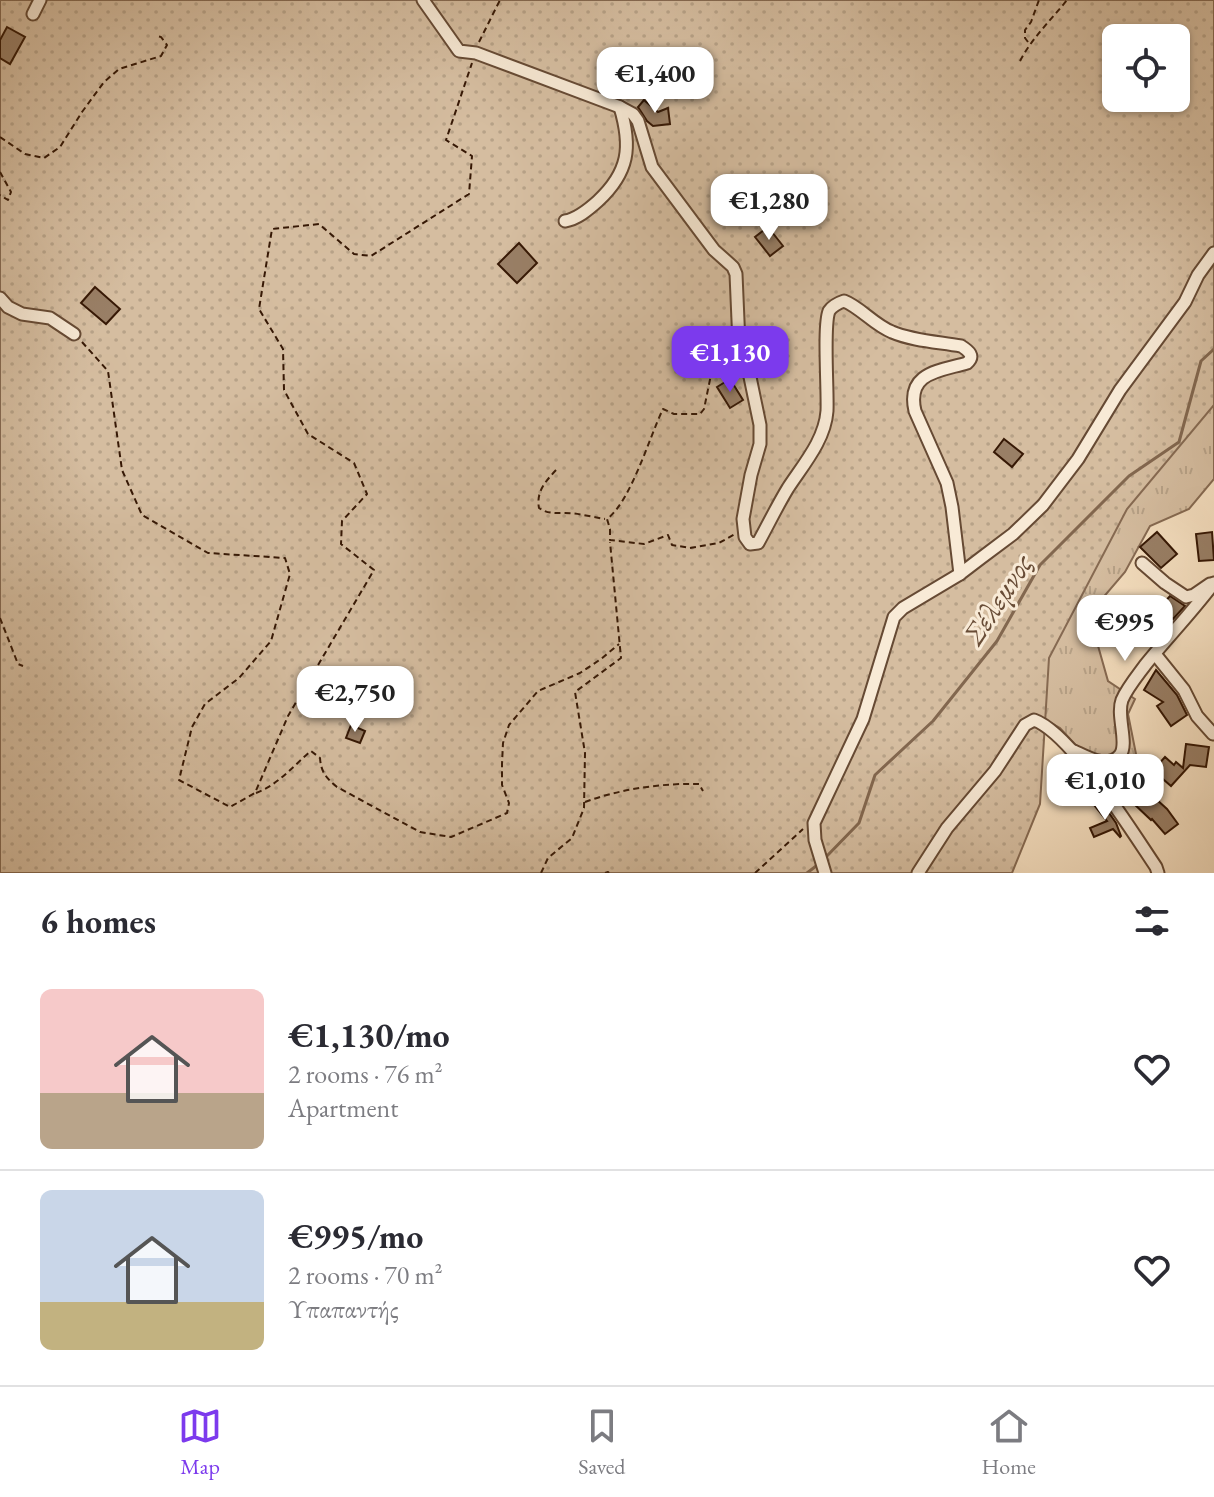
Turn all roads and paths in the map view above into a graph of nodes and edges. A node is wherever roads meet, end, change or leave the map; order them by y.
1 (40, 0) edge
2 (423, 0) edge
3 (500, 0) edge
4 (1039, 0) edge
5 (1067, 0) edge
6 (33, 14) dead end
7 (156, 36) dead end
8 (480, 40) dead end
9 (1029, 44) junction
10 (476, 53) junction
11 (1020, 61) dead end
12 (620, 107) junction
13 (0, 137) edge
14 (0, 172) edge
15 (0, 195) edge
16 (565, 221) dead end
17 (1214, 253) edge
18 (0, 298) edge
19 (74, 334) joint
20 (739, 344) junction
21 (556, 470) dead end
22 (607, 519) junction
23 (744, 531) junction
24 (610, 540) junction
25 (1142, 563) dead end
26 (960, 574) junction
27 (1214, 582) edge
28 (0, 618) edge
29 (619, 644) junction
30 (1155, 654) junction
31 (23, 666) dead end
32 (1213, 734) edge
33 (1070, 749) junction
34 (703, 791) dead end
35 (255, 793) junction
36 (584, 803) junction
37 (817, 813) junction
38 (541, 873) edge
39 (755, 873) edge
40 (825, 873) edge
41 (918, 873) edge
42 (1158, 873) edge

1 - 6 street
2 - 10 street
3 - 8 path
4 - 9 path
5 - 9 path
7 - 13 path
9 - 11 path
10 - 12 street
10 - 35 path
12 - 16 street
12 - 20 street
14 - 15 path
17 - 26 street
18 - 19 street
19 - 35 path
20 - 22 path
20 - 23 street
21 - 22 path
22 - 24 path
23 - 24 path
23 - 26 street
24 - 29 path
25 - 27 street
26 - 37 street
27 - 30 street
28 - 31 path
29 - 35 path
29 - 36 path
30 - 32 street
30 - 33 street
33 - 41 street
33 - 42 street
34 - 36 path
36 - 38 path
37 - 39 path
37 - 40 street

